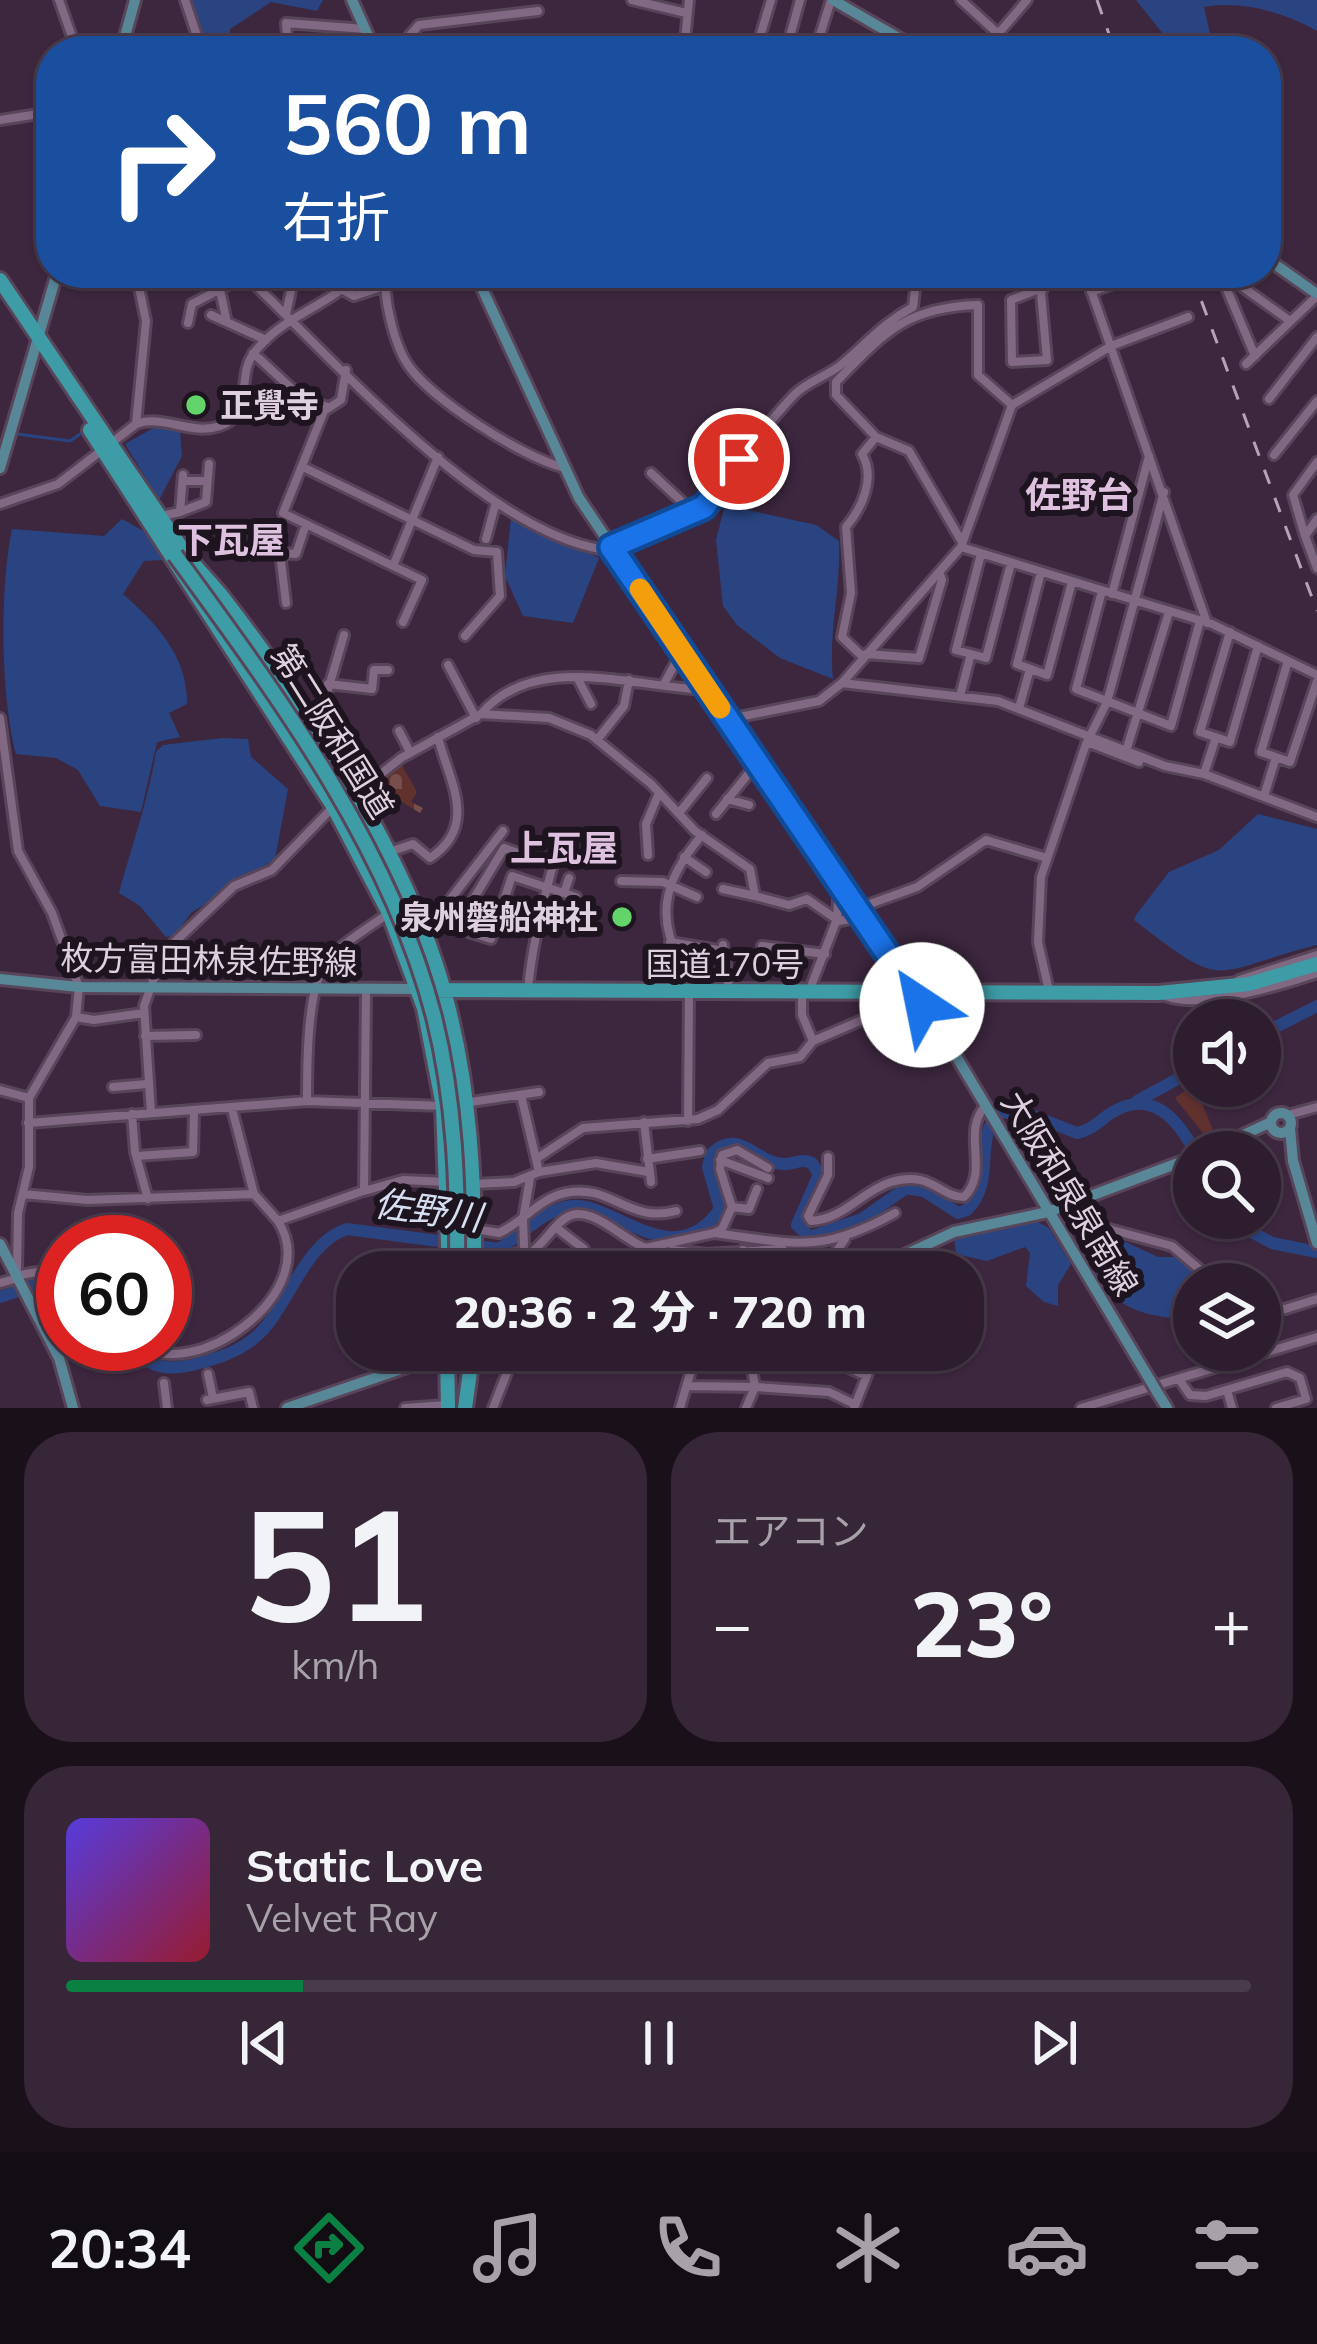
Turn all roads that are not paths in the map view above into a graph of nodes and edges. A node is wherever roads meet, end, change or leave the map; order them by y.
1 (59, 0) edge
2 (135, 0) edge
3 (185, 0) edge
4 (352, 0) edge
5 (632, 0) edge
6 (689, 0) edge
7 (771, 0) edge
8 (800, 0) edge
9 (832, 0) edge
10 (961, 0) edge
11 (1027, 0) edge
12 (659, 3) edge
13 (851, 4) edge
14 (538, 11) dead end
15 (686, 13) junction
16 (365, 29) junction
17 (998, 34) joint
18 (72, 36) edge
19 (125, 36) edge
20 (197, 36) edge
21 (287, 36) edge
22 (368, 36) edge
23 (409, 36) edge
24 (685, 36) edge
25 (762, 36) edge
26 (790, 36) edge
27 (820, 36) edge
28 (899, 36) edge
29 (36, 114) edge
30 (0, 120) edge
31 (1281, 269) edge
32 (0, 280) edge
33 (52, 288) edge
34 (139, 288) edge
35 (223, 288) edge
36 (261, 288) edge
37 (292, 288) edge
38 (379, 288) edge
39 (385, 288) edge
40 (482, 288) edge
41 (915, 288) edge
42 (1090, 288) edge
43 (1102, 288) edge
44 (1226, 288) edge
45 (1244, 288) edge
46 (1042, 289) joint
47 (220, 290) junction
48 (344, 290) joint
49 (1091, 292) junction
50 (1317, 295) edge
51 (0, 296) edge
52 (211, 315) dead end
53 (289, 316) junction
54 (1188, 317) dead end
55 (226, 319) junction
56 (1290, 321) junction
57 (188, 323) dead end
58 (1317, 337) edge
59 (266, 340) junction
60 (37, 343) junction
61 (1111, 346) junction
62 (253, 353) junction
63 (1255, 356) junction
64 (1246, 364) dead end
65 (346, 370) junction
66 (1269, 399) dead end
67 (1317, 401) edge
68 (1012, 405) junction
69 (328, 407) junction
70 (7, 416) edge
71 (1283, 417) dead end
72 (136, 424) junction
73 (1296, 428) junction
74 (876, 437) junction
75 (109, 448) junction
76 (1149, 455) junction
77 (1274, 455) dead end
78 (439, 456) junction
79 (1317, 462) edge
80 (208, 464) dead end
81 (303, 466) junction
82 (562, 467) junction
83 (0, 468) edge
84 (651, 472) dead end
85 (207, 481) junction
86 (1164, 492) junction
87 (496, 502) junction
88 (0, 503) edge
89 (180, 512) junction
90 (694, 514) junction
91 (161, 516) junction
92 (415, 517) junction
93 (1317, 520) edge
94 (306, 524) junction
95 (1305, 536) junction
96 (486, 539) dead end
97 (962, 544) junction
98 (611, 547) junction
99 (180, 554) junction
100 (981, 554) junction
101 (1011, 563) junction
102 (393, 566) junction
103 (1317, 568) edge
104 (939, 572) junction
105 (1041, 572) junction
106 (1072, 581) junction
107 (1107, 592) junction
108 (1134, 601) junction
109 (286, 603) dead end
110 (1169, 612) junction
111 (403, 622) dead end
112 (1204, 622) junction
113 (1230, 632) junction
114 (344, 635) dead end
115 (465, 636) dead end
116 (1258, 646) junction
117 (682, 651) junction
118 (970, 654) junction
119 (864, 655) junction
120 (1288, 661) junction
121 (448, 665) dead end
122 (1030, 669) junction
123 (388, 670) dead end
124 (1317, 678) edge
125 (578, 680) junction
126 (629, 680) junction
127 (842, 683) junction
128 (328, 684) junction
129 (664, 684) junction
130 (708, 690) junction
131 (960, 696) junction
132 (1107, 702) junction
133 (591, 704) dead end
134 (1018, 709) junction
135 (1141, 715) junction
136 (479, 716) junction
137 (0, 718) edge
138 (728, 719) junction
139 (308, 723) junction
140 (399, 730) dead end
141 (438, 737) junction
142 (1216, 737) junction
143 (597, 740) junction
144 (1090, 740) junction
145 (1126, 751) junction
146 (410, 752) junction
147 (1276, 757) junction
148 (1138, 762) dead end
149 (757, 763) junction
150 (1204, 774) junction
151 (707, 778) dead end
152 (659, 792) junction
153 (354, 795) junction
154 (1264, 796) junction
155 (728, 799) junction
156 (333, 806) junction
157 (748, 806) dead end
158 (679, 814) junction
159 (716, 814) dead end
160 (1317, 817) edge
161 (503, 831) dead end
162 (702, 836) junction
163 (388, 853) junction
164 (648, 855) dead end
165 (684, 857) junction
166 (1047, 858) junction
167 (706, 872) dead end
168 (569, 878) dead end
169 (621, 881) dead end
170 (839, 884) junction
171 (668, 885) junction
172 (547, 887) junction
173 (564, 893) junction
174 (755, 896) junction
175 (576, 897) dead end
176 (697, 897) dead end
177 (723, 907) dead end
178 (389, 913) junction
179 (859, 913) junction
180 (837, 919) junction
181 (424, 933) junction
182 (670, 941) junction
183 (762, 946) dead end
184 (825, 954) junction
185 (680, 960) dead end
186 (1315, 964) edge
187 (0, 979) edge
188 (80, 987) junction
189 (149, 988) junction
190 (417, 989) junction
191 (319, 990) junction
192 (366, 990) junction
193 (443, 990) junction
194 (528, 990) junction
195 (689, 991) junction
196 (806, 991) junction
197 (728, 992) junction
198 (914, 992) junction
199 (1049, 993) junction
200 (1159, 993) junction
201 (144, 1013) junction
202 (76, 1016) junction
203 (196, 1035) dead end
204 (145, 1036) junction
205 (813, 1041) junction
206 (147, 1084) junction
207 (112, 1087) dead end
208 (0, 1090) edge
209 (539, 1092) dead end
210 (521, 1095) junction
211 (29, 1098) junction
212 (364, 1099) junction
213 (307, 1101) junction
214 (467, 1105) junction
215 (443, 1106) junction
216 (987, 1108) junction
217 (232, 1109) junction
218 (1317, 1109) edge
219 (194, 1112) junction
220 (151, 1113) junction
221 (132, 1114) junction
222 (688, 1121) junction
223 (644, 1122) junction
224 (28, 1123) junction
225 (1282, 1126) junction
226 (1266, 1131) edge
227 (700, 1151) dead end
228 (137, 1156) junction
229 (828, 1157) dead end
230 (536, 1159) junction
231 (647, 1159) junction
232 (720, 1160) junction
233 (755, 1161) junction
234 (1173, 1165) edge
235 (751, 1172) junction
236 (534, 1175) junction
237 (449, 1182) junction
238 (473, 1184) junction
239 (757, 1189) dead end
240 (364, 1191) junction
241 (23, 1194) junction
242 (254, 1194) junction
243 (148, 1199) junction
244 (1084, 1199) junction
245 (732, 1207) junction
246 (676, 1211) dead end
247 (1048, 1212) junction
248 (896, 1213) dead end
249 (523, 1218) junction
250 (278, 1221) junction
251 (558, 1229) junction
252 (474, 1232) junction
253 (714, 1233) junction
254 (846, 1238) junction
255 (1317, 1242) edge
256 (0, 1244) edge
257 (784, 1246) junction
258 (646, 1248) junction
259 (743, 1250) joint
260 (457, 1251) edge
261 (462, 1251) edge
262 (468, 1251) edge
263 (524, 1251) joint
264 (584, 1251) edge
265 (651, 1251) edge
266 (734, 1251) edge
267 (789, 1251) edge
268 (837, 1251) edge
269 (913, 1251) edge
270 (1192, 1263) edge
271 (36, 1272) edge
272 (19, 1274) junction
273 (0, 1283) edge
274 (1317, 1299) edge
275 (1281, 1309) edge
276 (1317, 1337) edge
277 (192, 1348) edge
278 (395, 1371) edge
279 (454, 1371) edge
280 (466, 1371) edge
281 (508, 1371) edge
282 (692, 1371) edge
283 (752, 1371) edge
284 (855, 1371) edge
285 (869, 1371) edge
286 (208, 1374) dead end
287 (867, 1376) junction
288 (1180, 1378) junction
289 (1315, 1382) edge
290 (164, 1383) dead end
291 (1303, 1384) junction
292 (689, 1386) junction
293 (755, 1388) junction
294 (1227, 1390) junction
295 (853, 1405) edge
296 (455, 1407) edge
297 (73, 1408) edge
298 (167, 1408) edge
299 (253, 1408) edge
300 (287, 1408) edge
301 (404, 1408) edge
302 (493, 1408) edge
303 (680, 1408) edge
304 (746, 1408) edge
305 (1081, 1408) edge
306 (1166, 1408) edge
307 (1232, 1408) edge
308 (1276, 1408) edge

1 - 18 street
2 - 19 main road
3 - 20 street
4 - 16 main road
5 - 12 street
6 - 15 street
7 - 25 street
8 - 26 street
9 - 13 main road
9 - 27 street
10 - 17 street
11 - 17 street
12 - 15 street
13 - 28 main road
14 - 23 street
15 - 24 street
16 - 21 street
16 - 22 main road
29 - 30 street
31 - 50 main road
32 - 60 highway, 第二阪和国道
33 - 60 main road
34 - 72 street
35 - 47 street
36 - 53 street
37 - 53 street
38 - 48 street
39 - 82 street
40 - 82 main road, 大阪和泉泉南線
41 - 90 street
42 - 49 street
43 - 49 street
44 - 63 street
45 - 56 street
46 - 46 street
47 - 55 street
47 - 57 street
48 - 53 street
49 - 61 street
50 - 56 street
51 - 60 highway, 第二阪和国道
52 - 55 street
53 - 59 street
53 - 65 street
54 - 61 street
55 - 59 street
56 - 63 street
58 - 66 street
59 - 62 street
60 - 70 main road
60 - 75 highway, 第二阪和国道
61 - 68 street
61 - 76 street
62 - 69 street
62 - 72 street
63 - 64 street
65 - 69 street
65 - 78 street
67 - 73 street
68 - 74 street
68 - 97 street
69 - 81 street
70 - 83 main road
71 - 73 street
72 - 75 street
73 - 77 street
74 - 97 street
74 - 119 street
75 - 88 street
75 - 91 highway, 第二阪和国道
75 - 99 highway, 第二阪和国道
76 - 86 street
76 - 107 street
78 - 87 street
78 - 92 street
79 - 95 street
80 - 85 street
81 - 92 street
81 - 94 street
82 - 98 main road, 大阪和泉泉南線
84 - 90 street
85 - 89 street
85 - 89 street
86 - 108 street
86 - 112 street
87 - 96 street
87 - 98 street
89 - 91 street
90 - 98 street
91 - 99 highway, 第二阪和国道
92 - 102 street
92 - 115 street
93 - 95 street
94 - 102 street
94 - 109 street
95 - 103 street
97 - 100 street
97 - 104 street
98 - 117 main road, 大阪和泉泉南線
99 - 139 highway
99 - 156 highway
99 - 261 highway, 第二阪和国道, bridge
100 - 101 street
100 - 118 street
101 - 105 street
101 - 118 street
102 - 111 street
104 - 119 street
104 - 119 street
105 - 106 street
105 - 122 street
106 - 107 street
106 - 122 street
107 - 108 street
107 - 132 street
108 - 110 street
108 - 132 street
110 - 112 street
110 - 135 street
112 - 113 street
112 - 135 street
113 - 116 street
113 - 142 street
114 - 128 street
116 - 120 street
116 - 142 street
117 - 129 street
117 - 130 main road, 大阪和泉泉南線
118 - 131 street
119 - 127 street
120 - 124 street
120 - 147 street
121 - 136 street
122 - 134 street
123 - 128 street
124 - 147 street
125 - 126 street
125 - 133 street
125 - 136 street
126 - 129 street
126 - 143 street
127 - 131 street
127 - 138 street
128 - 139 street
129 - 130 street
130 - 138 main road, 大阪和泉泉南線
131 - 134 street
132 - 135 street
132 - 144 street
134 - 144 street
135 - 145 street
136 - 141 street
136 - 143 street
137 - 188 street
138 - 149 main road, 大阪和泉泉南線
139 - 153 highway
140 - 146 street
141 - 146 street
141 - 163 street
142 - 150 street
143 - 152 street
144 - 145 street
144 - 148 street
144 - 166 street
145 - 150 street
146 - 153 street
147 - 154 street
149 - 155 street
149 - 170 main road, 大阪和泉泉南線
150 - 154 street
151 - 158 street
152 - 158 street
152 - 164 street
153 - 156 street
153 - 163 highway
154 - 160 street
155 - 157 street
155 - 159 street
156 - 178 highway
156 - 189 street
158 - 162 street
161 - 181 street
162 - 165 street
162 - 174 street
163 - 181 highway
165 - 167 street
165 - 171 street
166 - 179 street
166 - 199 street
168 - 173 street
169 - 171 street
170 - 179 main road, 大阪和泉泉南線
170 - 180 street
171 - 176 street
171 - 182 street
172 - 172 street
172 - 173 street
172 - 194 street
173 - 175 street
174 - 177 street
174 - 180 street
178 - 190 highway
178 - 191 street
179 - 180 street
179 - 198 main road, 大阪和泉泉南線
180 - 184 street
181 - 193 highway
182 - 185 street
182 - 197 street
183 - 184 street
184 - 196 street
186 - 200 highway, 国道170号
186 - 200 street
187 - 188 main road, 枚方富田林泉佐野線
188 - 189 main road, 枚方富田林泉佐野線
188 - 202 street
189 - 191 main road, 枚方富田林泉佐野線
189 - 201 street
190 - 192 main road, 枚方富田林泉佐野線
190 - 193 highway, 国道170号
190 - 215 highway
191 - 192 main road, 枚方富田林泉佐野線
191 - 213 street
192 - 212 street
193 - 194 highway, 国道170号
193 - 214 highway
194 - 195 highway, 国道170号
195 - 197 highway, 国道170号
195 - 222 street
196 - 197 highway, 国道170号
196 - 198 highway, 国道170号
196 - 205 street
198 - 199 highway, 国道170号
198 - 205 street
198 - 216 main road, 大阪和泉泉南線
199 - 200 highway, 国道170号
201 - 202 street
201 - 204 street
202 - 211 street
203 - 204 street
204 - 206 street
205 - 222 street
206 - 207 street
206 - 220 street
208 - 211 street
209 - 210 street
210 - 214 street
210 - 230 street
211 - 224 street
212 - 213 street
212 - 215 street
212 - 240 street
213 - 217 street
214 - 215 street
214 - 238 highway
215 - 237 highway
216 - 229 street
216 - 247 main road, 大阪和泉泉南線
217 - 219 street
217 - 242 street
218 - 225 street
219 - 220 street
219 - 228 street
220 - 221 street
221 - 224 street
221 - 228 street
222 - 223 street
223 - 230 street
223 - 231 street
224 - 241 street
225 - 226 main road
225 - 255 main road
227 - 231 street
228 - 243 street
230 - 236 street
231 - 236 street
232 - 233 street
232 - 235 street
232 - 245 street
233 - 235 street
233 - 235 street
234 - 244 main road
236 - 238 street
236 - 249 street
237 - 238 street
237 - 240 street
237 - 260 highway, bridge
238 - 252 highway
239 - 245 street
240 - 250 street
241 - 243 street
241 - 272 street
242 - 243 street
242 - 250 street
244 - 247 main road
244 - 270 street
245 - 253 street
246 - 249 street
247 - 269 main road
247 - 306 main road, 大阪和泉泉南線, bridge
248 - 254 street
249 - 252 street
249 - 263 street
250 - 277 street
251 - 258 street
251 - 263 street
251 - 264 street
252 - 262 highway
253 - 257 street
253 - 258 street
254 - 257 street
254 - 268 street
256 - 272 main road
257 - 259 street
257 - 267 street
258 - 265 street
259 - 266 street
271 - 272 street
272 - 273 street
272 - 297 main road
274 - 275 street
276 - 288 street
278 - 300 main road
279 - 296 highway
280 - 296 highway
281 - 302 street
282 - 292 street
283 - 293 street
284 - 287 street
285 - 287 street
286 - 299 street
287 - 295 street
288 - 294 street
288 - 305 street
289 - 291 street
290 - 298 street
291 - 294 street
291 - 308 street
292 - 293 street
292 - 303 street
293 - 295 street
293 - 304 street
294 - 307 street
296 - 301 street

